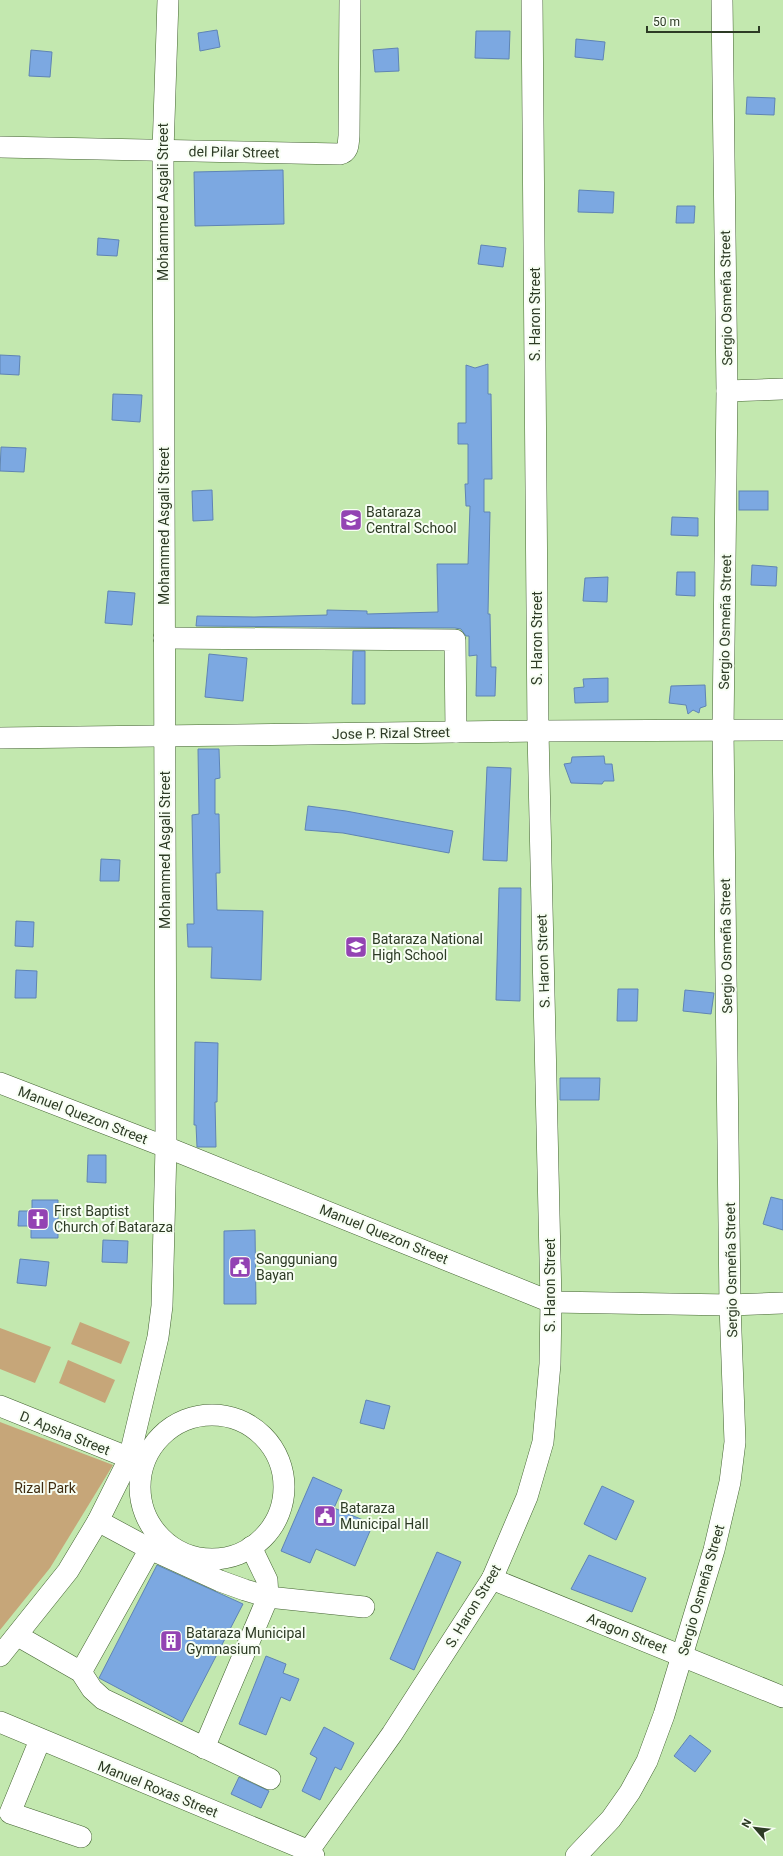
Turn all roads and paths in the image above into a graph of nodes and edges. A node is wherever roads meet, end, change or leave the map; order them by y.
1 (168, 0) edge
2 (350, 0) edge
3 (532, 0) edge
4 (722, 0) edge
5 (0, 147) edge
6 (163, 151) junction
7 (783, 389) edge
8 (727, 390) junction
9 (164, 638) junction
10 (783, 730) edge
11 (538, 731) junction
12 (724, 731) junction
13 (456, 732) junction
14 (164, 737) junction
15 (0, 738) edge
16 (0, 1083) edge
17 (166, 1147) junction
18 (551, 1302) junction
19 (783, 1302) edge
20 (730, 1305) junction
21 (0, 1406) edge
22 (137, 1462) junction
23 (98, 1521) junction
24 (251, 1547) junction
25 (150, 1549) junction
26 (492, 1579) junction
27 (268, 1596) junction
28 (364, 1607) dead end
29 (18, 1636) junction
30 (683, 1655) junction
31 (0, 1656) edge
32 (81, 1672) junction
33 (783, 1697) edge
34 (0, 1722) edge
35 (40, 1740) junction
36 (204, 1748) junction
37 (270, 1779) dead end
38 (81, 1837) dead end
39 (310, 1854) edge
40 (576, 1856) edge

1 - 6 street, Mohammed Asgali Street
2 - 6 street, del Pilar Street
3 - 11 street, S. Haron Street
4 - 8 street, Sergio Osmeña Street
5 - 6 street, del Pilar Street
6 - 9 street, Mohammed Asgali Street
7 - 8 street
8 - 12 street, Sergio Osmeña Street
9 - 13 street
9 - 14 street, Mohammed Asgali Street
10 - 12 street, Jose P. Rizal Street
11 - 12 street, Jose P. Rizal Street
11 - 13 street, Jose P. Rizal Street
11 - 18 street, S. Haron Street
12 - 20 street, Sergio Osmeña Street
13 - 14 street, Jose P. Rizal Street
14 - 15 street, Jose P. Rizal Street
14 - 17 street, Mohammed Asgali Street
16 - 17 street, Manuel Quezon Street
17 - 18 street, Manuel Quezon Street
17 - 22 street, Mohammed Asgali Street
18 - 20 street, Manuel Quezon Street
18 - 26 street, S. Haron Street
19 - 20 street, Manuel Quezon Street
20 - 30 street, Sergio Osmeña Street
21 - 22 street, D. Apsha Street
22 - 23 street, Mohammed Asgali Street
22 - 24 street
22 - 24 street
23 - 25 street
23 - 29 street, Mohammed Asgali Street
24 - 27 street
25 - 27 street
25 - 32 street
26 - 30 street, Aragon Street
26 - 39 street, S. Haron Street
27 - 28 street
27 - 36 street
29 - 31 street, Mohammed Asgali Street
29 - 32 street
30 - 33 street, Aragon Street
30 - 40 street, Sergio Osmeña Street
32 - 36 street
34 - 35 street, Manuel Roxas Street
35 - 38 street
35 - 39 street, Manuel Roxas Street
36 - 37 street

